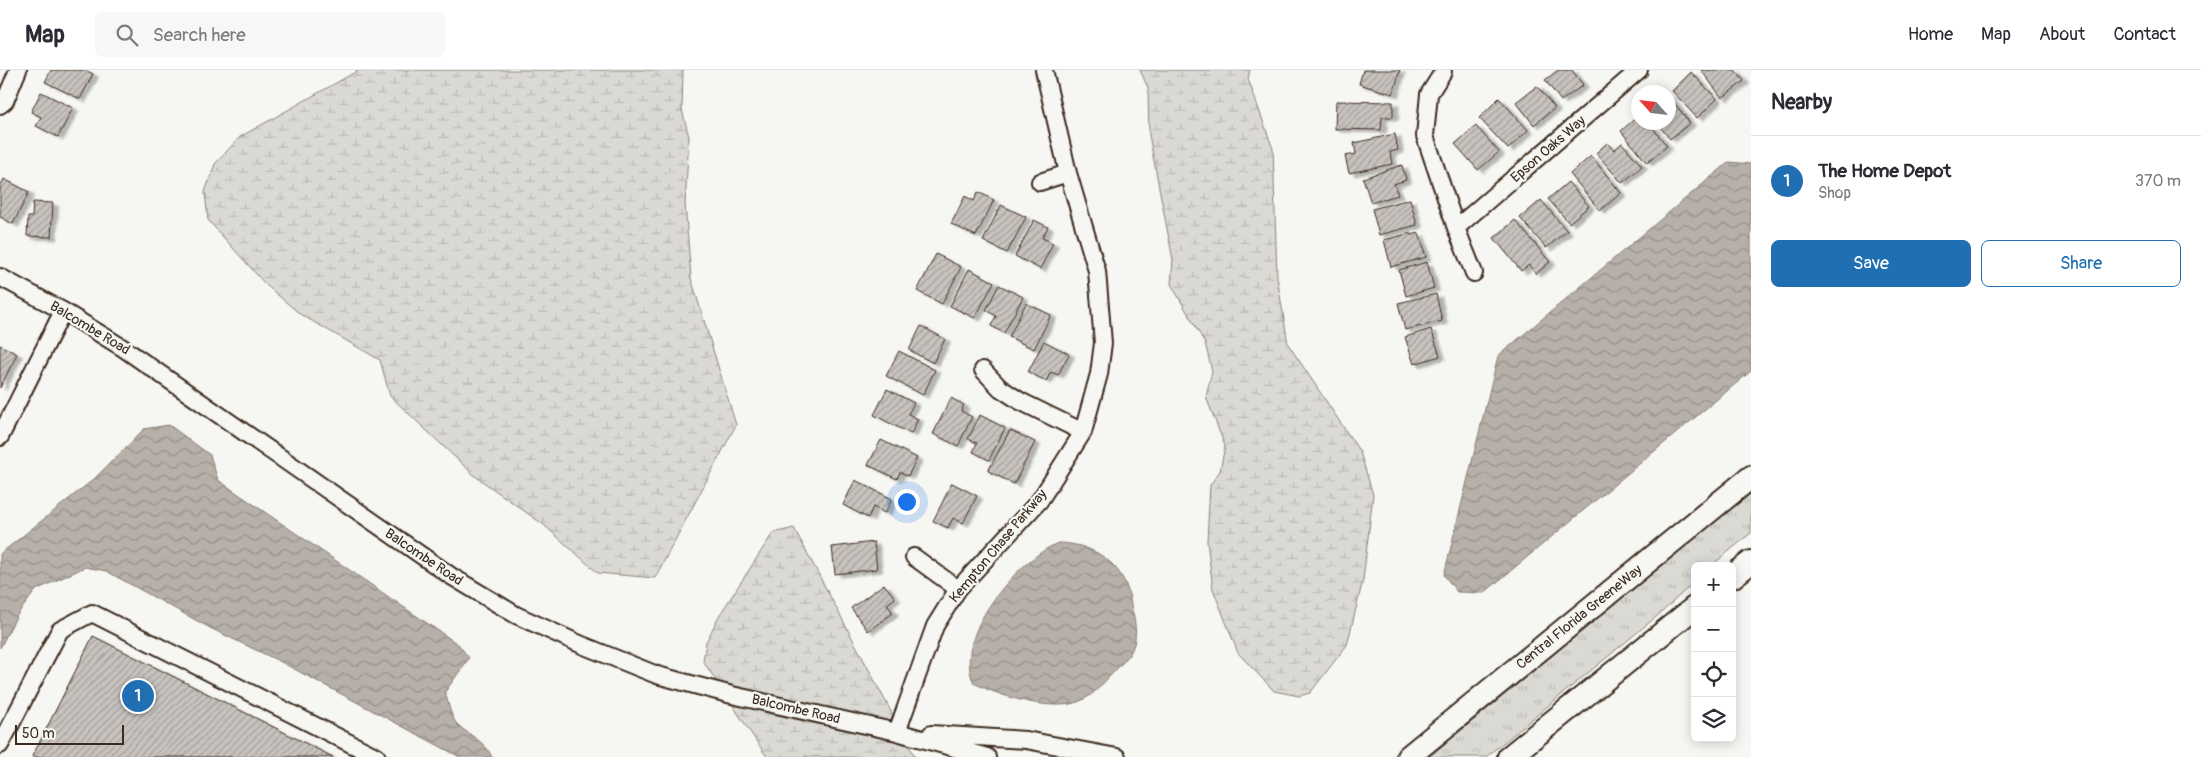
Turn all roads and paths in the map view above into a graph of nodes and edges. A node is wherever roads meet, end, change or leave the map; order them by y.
1 (18, 70) edge
2 (1044, 70) edge
3 (1639, 70) edge
4 (1443, 72) dead end
5 (0, 105) edge
6 (1068, 173) junction
7 (1040, 182) dead end
8 (1456, 228) junction
9 (1474, 273) dead end
10 (0, 277) edge
11 (63, 311) junction
12 (983, 370) dead end
13 (1083, 432) junction
14 (0, 437) edge
15 (1751, 477) edge
16 (914, 557) dead end
17 (1751, 562) edge
18 (1736, 574) edge
19 (958, 589) junction
20 (1691, 610) edge
21 (896, 732) junction
22 (0, 745) edge
23 (377, 757) edge
24 (988, 757) edge
25 (1117, 757) edge
26 (1408, 757) edge
27 (1509, 757) edge

1 - 5 street
2 - 6 street, Kempton Chase Parkway
3 - 8 street, Epson Oaks Way
4 - 8 street
6 - 7 street
6 - 13 street, Kempton Chase Parkway
8 - 9 street
10 - 11 street, Balcombe Road
11 - 14 street
11 - 21 street, Balcombe Road
12 - 13 street
13 - 19 street, Kempton Chase Parkway
15 - 26 highway, Central Florida GreeneWay
16 - 19 street
17 - 18 highway
19 - 21 street, Kempton Chase Parkway
20 - 27 highway
21 - 24 street, Balcombe Road
21 - 25 street, Balcombe Road
22 - 23 street

